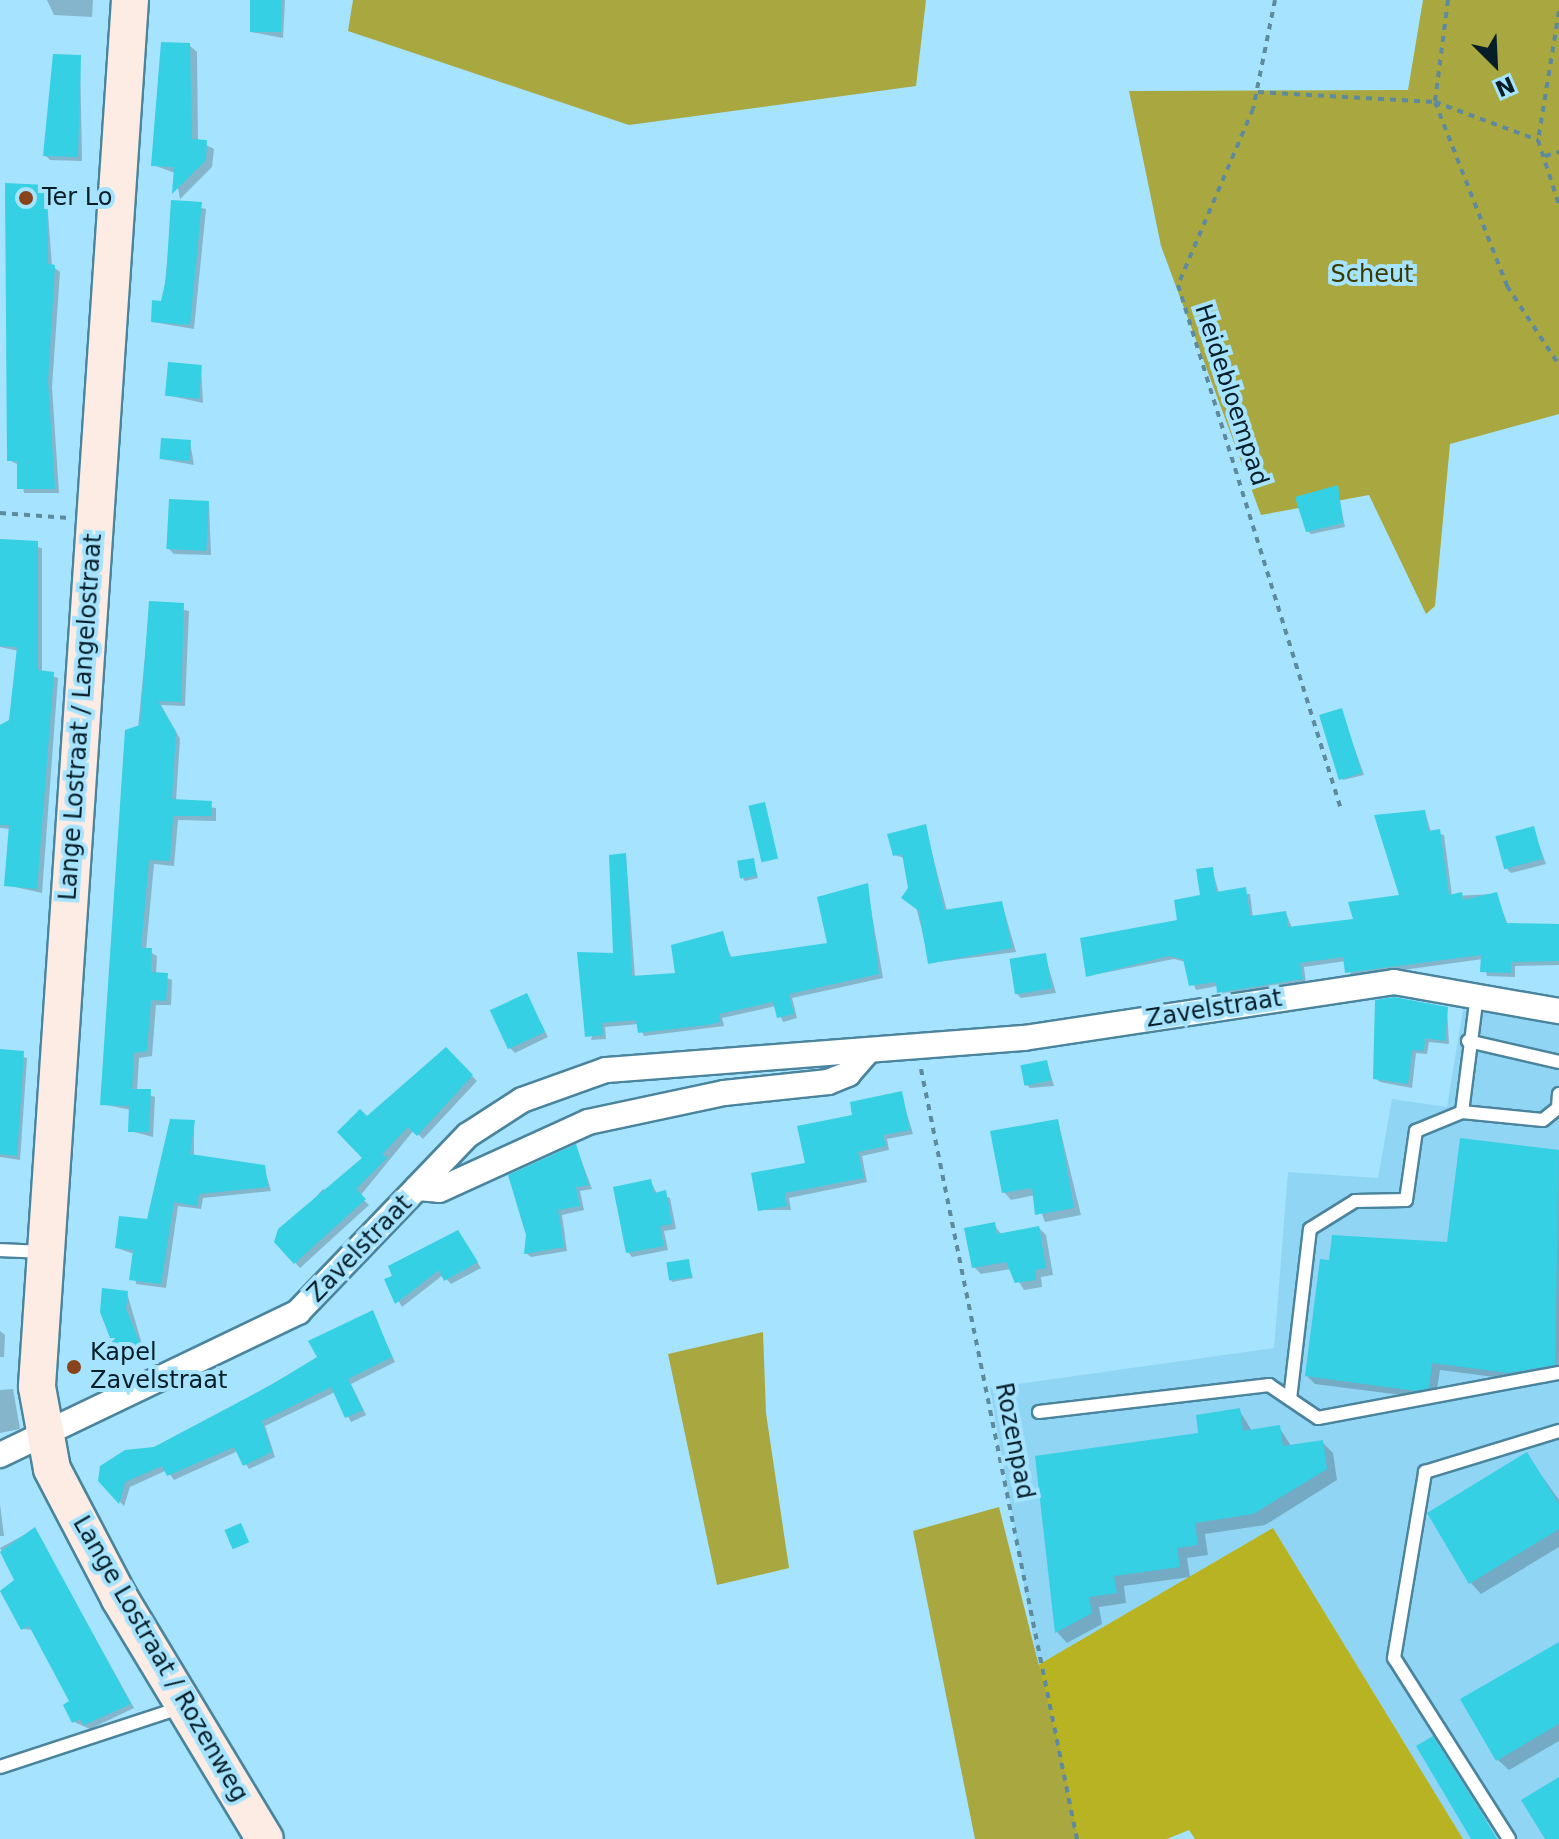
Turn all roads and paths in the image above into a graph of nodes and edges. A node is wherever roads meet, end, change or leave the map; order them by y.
1 (130, 0) edge
2 (1275, 0) edge
3 (1448, 0) edge
4 (1559, 11) edge
5 (1258, 92) junction
6 (1435, 102) junction
7 (1538, 140) junction
8 (1559, 152) edge
9 (1545, 156) junction
10 (1559, 205) edge
11 (1559, 365) edge
12 (0, 513) edge
13 (94, 520) junction
14 (1340, 806) dead end
15 (1477, 994) junction
16 (1559, 1011) edge
17 (1468, 1041) junction
18 (917, 1049) junction
19 (866, 1053) junction
20 (1559, 1062) edge
21 (1559, 1094) edge
22 (1462, 1112) junction
23 (417, 1188) junction
24 (0, 1250) edge
25 (46, 1252) junction
26 (1559, 1373) edge
27 (1290, 1399) junction
28 (1039, 1412) dead end
29 (1559, 1431) edge
30 (41, 1433) junction
31 (0, 1455) edge
32 (185, 1706) junction
33 (0, 1767) edge
34 (265, 1839) edge
35 (1077, 1839) edge
36 (1509, 1839) edge

1 - 13 street, Lange Lostraat / Langelostraat
2 - 5 path, Heidebloempad
3 - 6 path
4 - 7 path
5 - 6 path
5 - 14 path, Heidebloempad
6 - 7 path
6 - 11 path
7 - 9 path
8 - 9 path
9 - 10 path
12 - 13 path
13 - 25 street, Lange Lostraat / Langelostraat
15 - 16 street, Zavelstraat
15 - 17 lane
15 - 18 street, Zavelstraat
17 - 20 lane
17 - 22 lane
18 - 19 street, Zavelstraat
18 - 35 path, Rozenpad
19 - 23 street, Zavelstraat
19 - 23 street, Zavelstraat
21 - 22 lane
22 - 27 lane
23 - 30 street, Zavelstraat
24 - 25 lane
25 - 30 street, Lange Lostraat / Langelostraat
26 - 27 lane
27 - 28 lane
29 - 36 lane
30 - 31 street, Zavelstraat
30 - 32 street, Lange Lostraat / Rozenweg
32 - 33 lane
32 - 34 street, Lange Lostraat / Rozenweg

